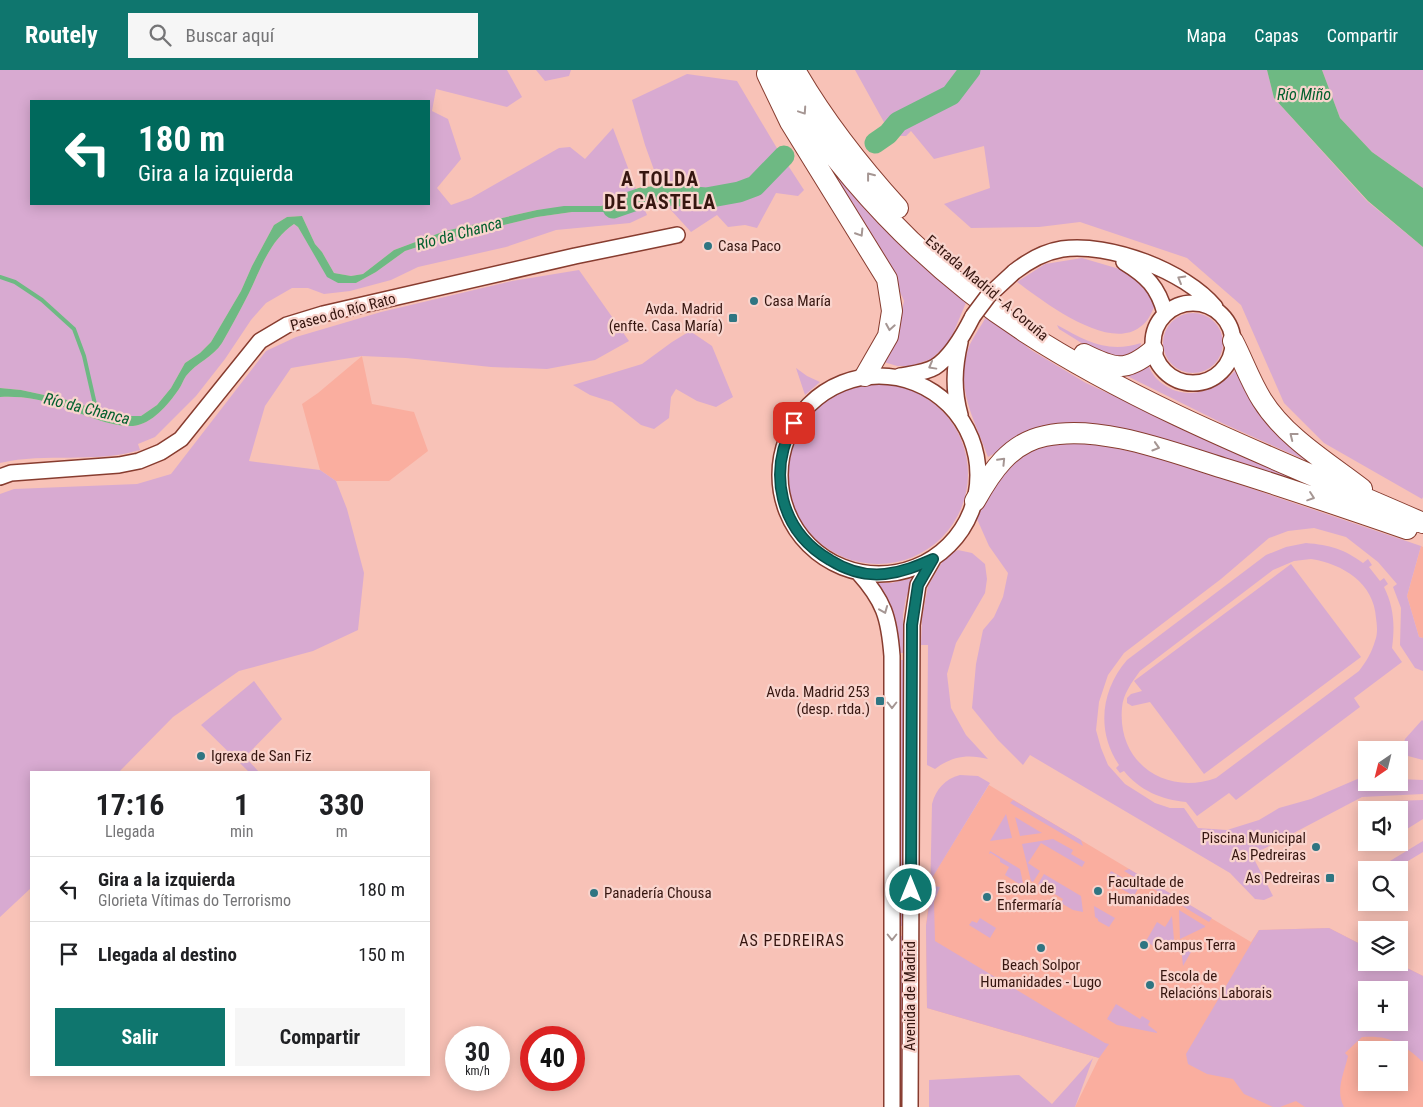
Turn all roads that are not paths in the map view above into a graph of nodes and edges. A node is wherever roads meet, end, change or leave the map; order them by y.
1 (765, 70) edge
2 (777, 70) edge
3 (795, 70) edge
4 (677, 235) dead end
5 (1107, 252) junction
6 (1006, 306) junction
7 (1218, 311) junction
8 (1165, 313) junction
9 (961, 338) junction
10 (1233, 340) junction
11 (1153, 350) junction
12 (1073, 360) junction
13 (865, 376) junction
14 (894, 376) junction
15 (960, 416) junction
16 (0, 477) edge
17 (976, 501) junction
18 (1385, 507) junction
19 (1423, 523) edge
20 (1423, 534) edge
21 (933, 559) junction
22 (858, 572) junction
23 (892, 1107) edge
24 (910, 1107) edge

1 -> 13 highway
2 -> 12 highway, Estrada Madrid - A Coruña
6 -> 3 highway, Estrada Madrid - A Coruña
4 - 16 street, Paseo do Río Rato
7 -> 5 street
5 - 8 street
5 - 9 street, bridge
6 - 11 highway
6 - 12 highway, Estrada Madrid - A Coruña
7 - 8 street
7 - 10 street
8 - 11 street
9 -> 14 street
9 - 15 street
10 - 11 street
18 -> 10 highway
12 - 18 highway, Estrada Madrid - A Coruña
13 - 14 street
13 - 22 street
14 - 15 street
15 - 17 street
17 -> 20 highway
17 - 21 street
18 - 19 highway, Estrada Madrid - A Coruña
21 - 22 street
21 - 24 street, Avenida de Madrid
22 -> 23 street, Avenida de Madrid

